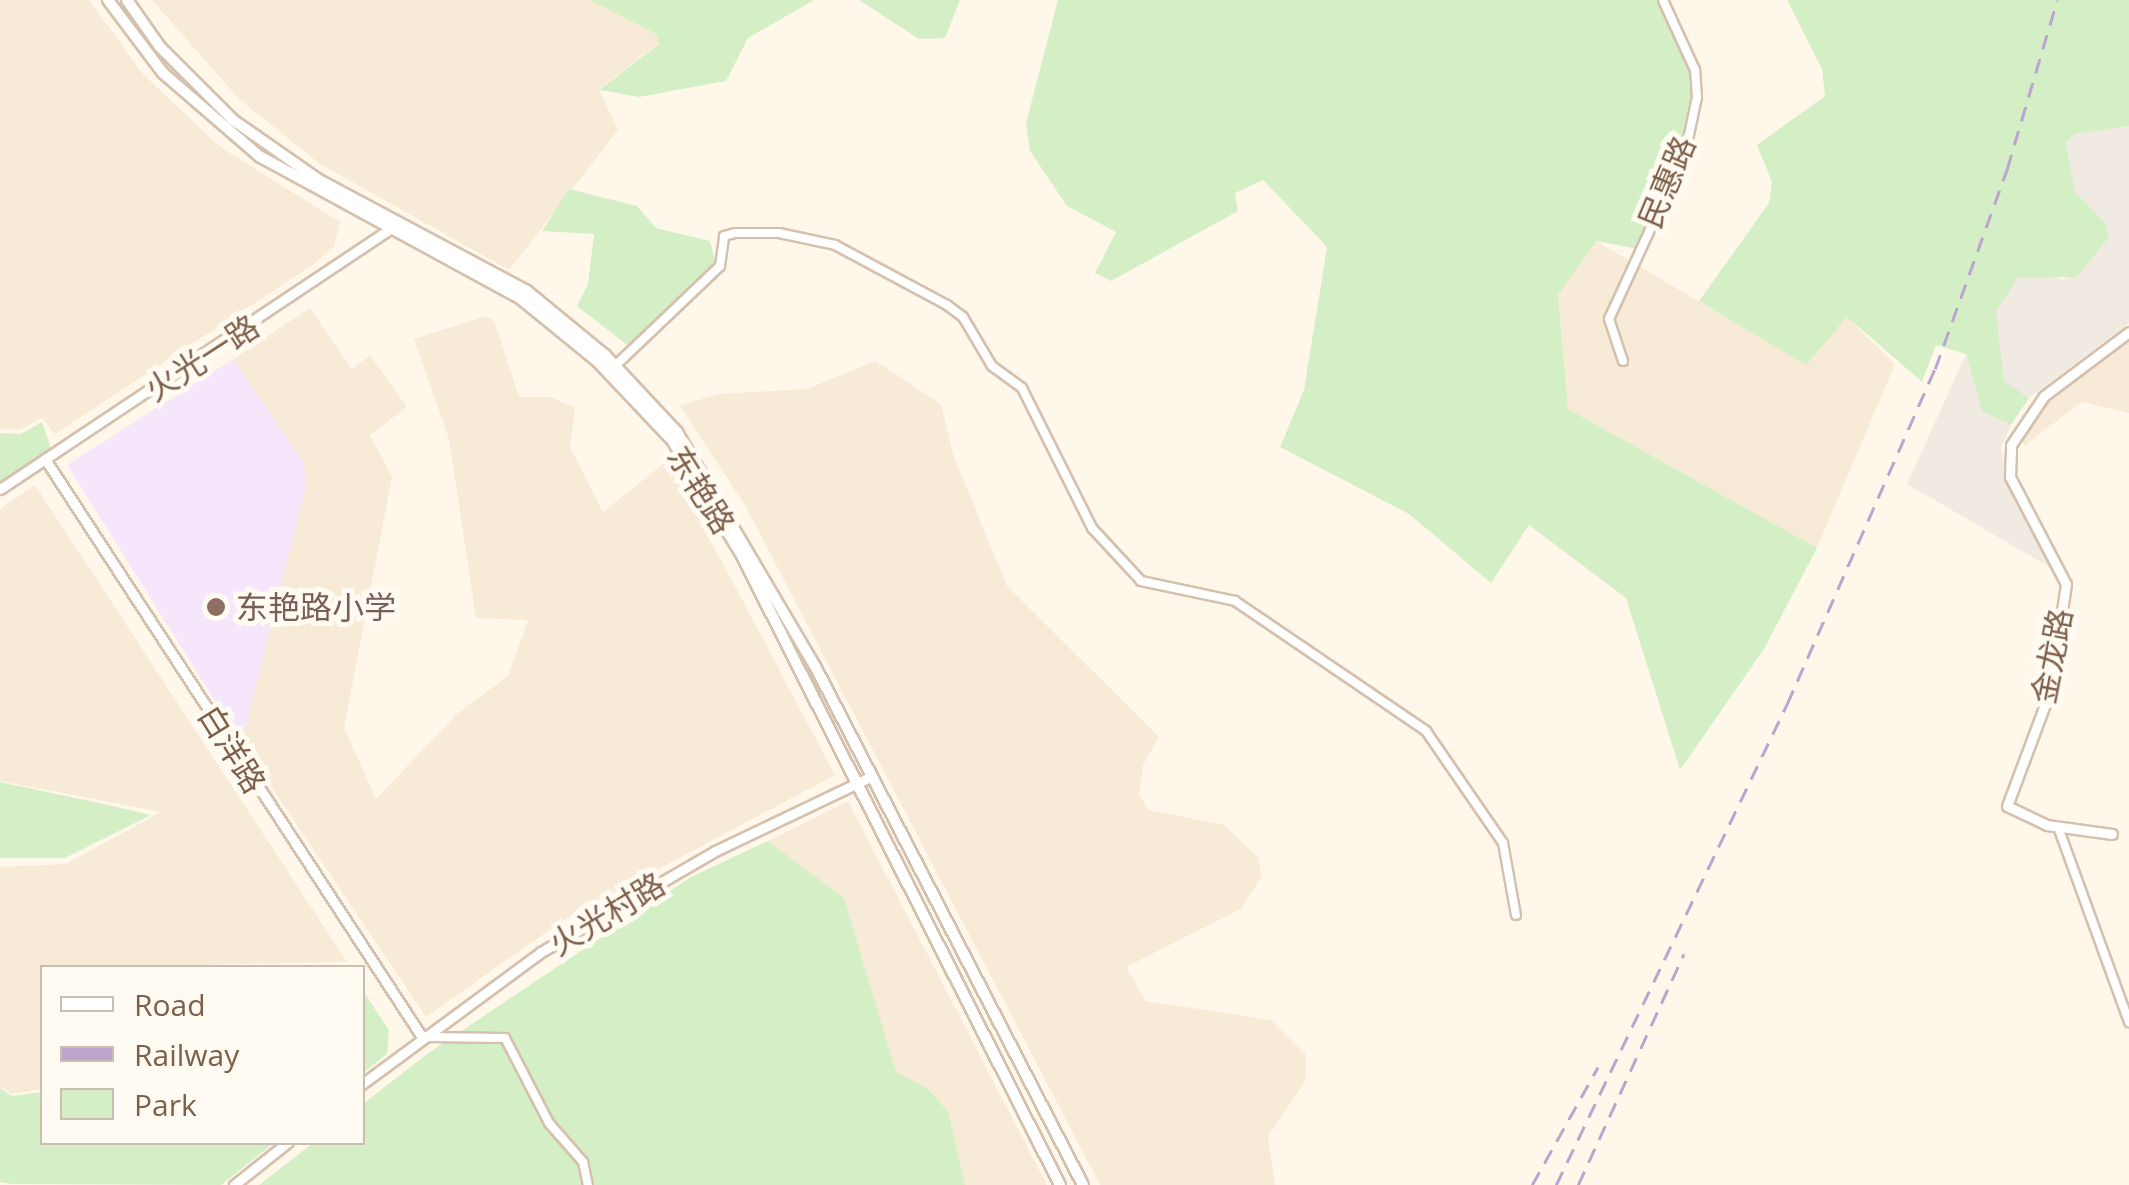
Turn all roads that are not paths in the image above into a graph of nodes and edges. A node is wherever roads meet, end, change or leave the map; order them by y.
1 (108, 0) edge
2 (127, 0) edge
3 (1663, 0) edge
4 (396, 225) junction
5 (2129, 332) edge
6 (1624, 361) dead end
7 (616, 366) junction
8 (46, 459) junction
9 (0, 489) edge
10 (872, 776) junction
11 (856, 783) junction
12 (2058, 827) junction
13 (2112, 834) dead end
14 (1516, 915) dead end
15 (2129, 1022) edge
16 (422, 1037) junction
17 (365, 1082) edge
18 (284, 1145) edge
19 (234, 1185) edge
20 (588, 1185) edge
21 (1060, 1185) edge
22 (1083, 1185) edge

1 - 4 main road, 东艳路
2 - 4 main road, 东艳路
3 - 6 street, 民惠路
4 - 7 main road, 东艳路
4 - 8 street, 火光一路
4 - 11 main road, 东艳路
5 - 12 street, 金龙路
7 - 10 main road, 东艳路
7 - 14 street
8 - 9 street, 火光一路
8 - 16 street, 白洋路
10 - 11 street, 火光村路
10 - 22 main road, 东艳路
11 - 16 street, 火光村路
11 - 21 main road, 东艳路
12 - 13 street, 金龙路
12 - 15 street
16 - 17 street, 火光村路
16 - 20 street
18 - 19 street

